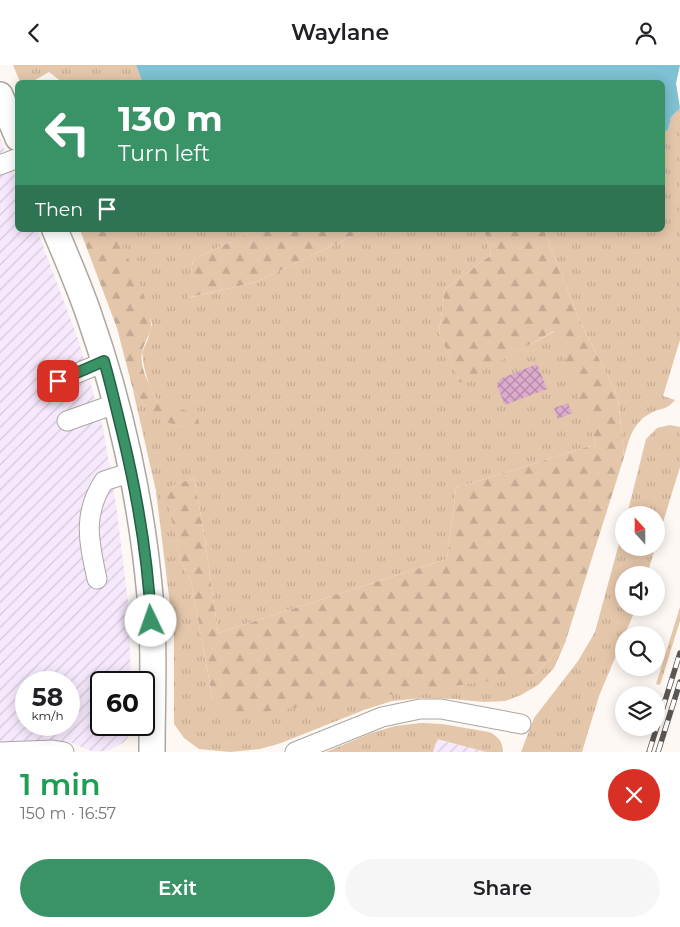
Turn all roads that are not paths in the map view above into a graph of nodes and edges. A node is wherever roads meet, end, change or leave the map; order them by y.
1 (0, 95) edge
2 (15, 131) edge
3 (15, 159) edge
4 (0, 165) edge
5 (56, 232) edge
6 (104, 361) junction
7 (58, 381) dead end
8 (115, 404) junction
9 (67, 421) dead end
10 (132, 472) junction
11 (97, 579) dead end
12 (521, 724) dead end
13 (0, 752) edge
14 (64, 752) edge
15 (152, 752) edge
16 (296, 752) edge

1 - 2 main road
3 - 4 street
5 - 6 main road
6 - 7 street
6 - 8 main road
8 - 9 street
8 - 10 main road
10 - 11 street
10 - 15 main road
12 - 16 street
13 - 14 street

